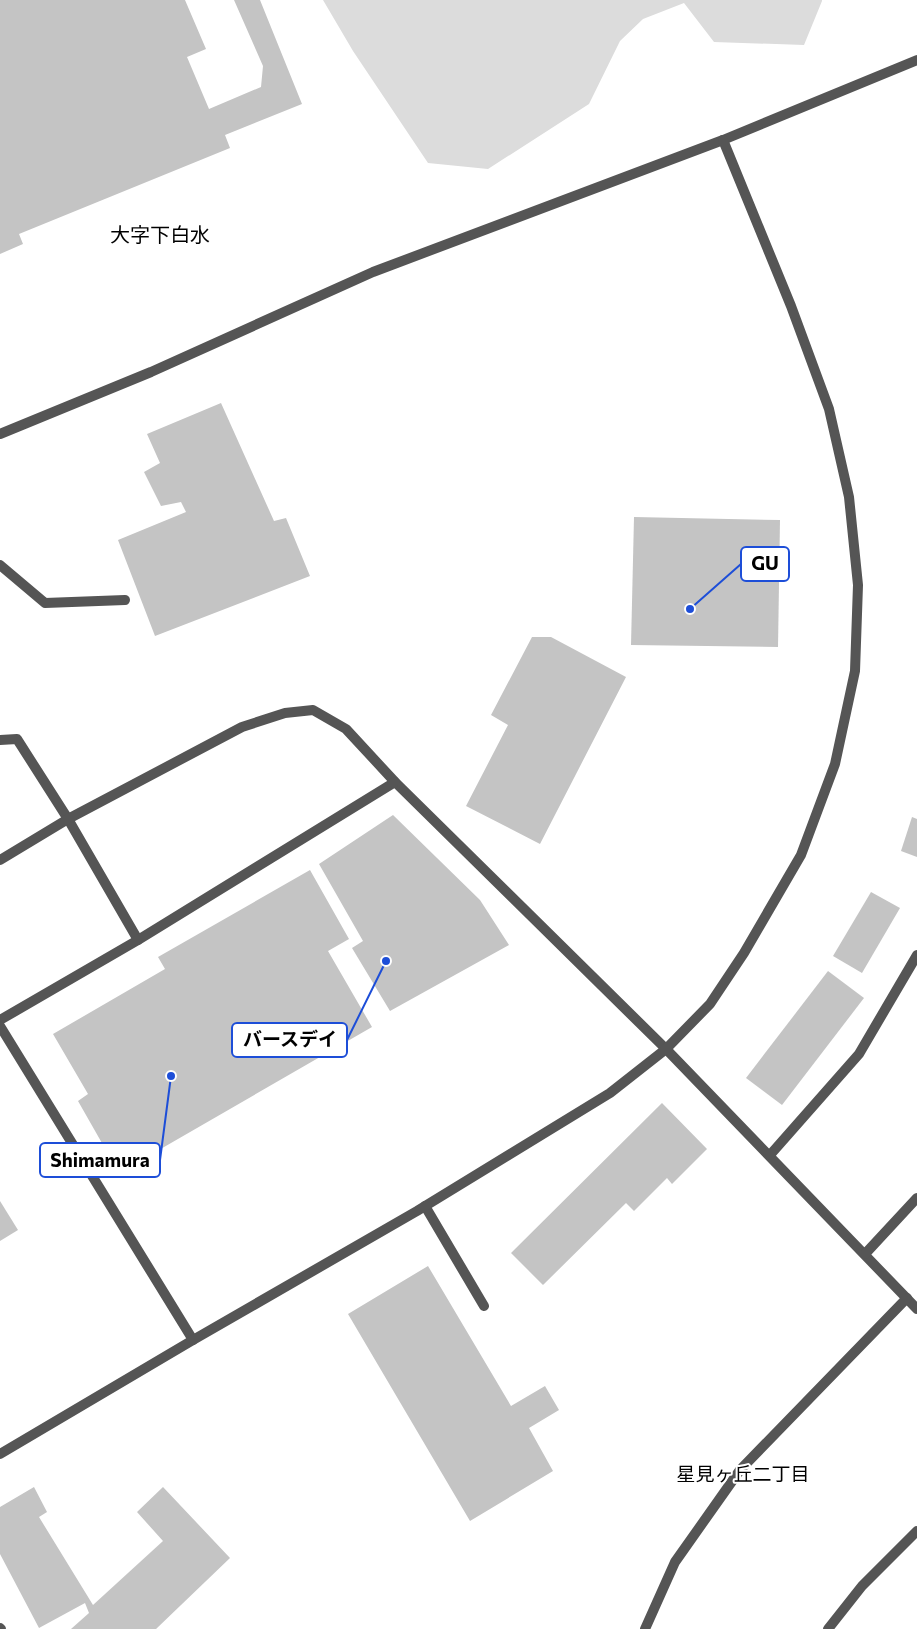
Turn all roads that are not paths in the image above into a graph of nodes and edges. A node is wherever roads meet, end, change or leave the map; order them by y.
1 (917, 60) edge
2 (723, 140) junction
3 (0, 434) edge
4 (0, 565) edge
5 (125, 600) dead end
6 (0, 740) edge
7 (395, 782) junction
8 (68, 819) junction
9 (0, 860) edge
10 (138, 940) junction
11 (917, 955) edge
12 (0, 1020) edge
13 (0, 1026) edge
14 (666, 1049) junction
15 (770, 1155) junction
16 (917, 1198) edge
17 (425, 1206) junction
18 (865, 1254) junction
19 (906, 1298) junction
20 (484, 1306) dead end
21 (917, 1309) edge
22 (193, 1340) junction
23 (0, 1454) edge
24 (917, 1531) edge
25 (645, 1629) edge
26 (828, 1629) edge

1 - 2 street
2 - 3 street
2 - 14 street
4 - 5 street
6 - 8 street
7 - 8 street
7 - 10 street
7 - 14 street
8 - 9 street
8 - 10 street
10 - 12 street
11 - 15 street
13 - 22 street
14 - 15 street
14 - 17 street
15 - 18 street
16 - 18 street
17 - 20 street
17 - 22 street
18 - 19 street
19 - 21 street
19 - 25 street
22 - 23 street
24 - 26 street

